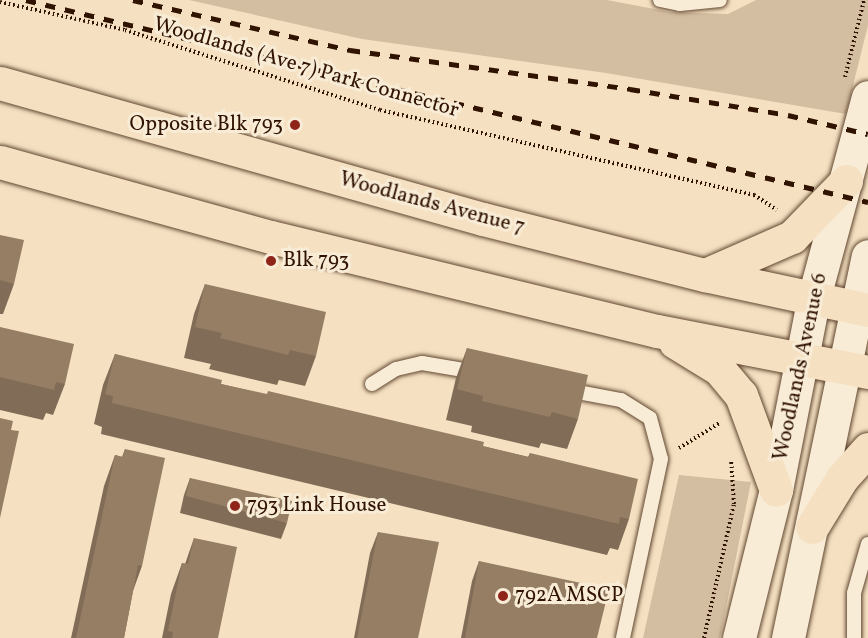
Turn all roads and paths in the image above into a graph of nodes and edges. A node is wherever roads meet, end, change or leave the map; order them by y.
1 (660, 0) edge
2 (720, 0) edge
3 (0, 2) edge
4 (0, 83) edge
5 (868, 97) edge
6 (0, 162) edge
7 (846, 181) junction
8 (776, 208) dead end
9 (868, 256) edge
10 (705, 275) junction
11 (814, 297) junction
12 (863, 309) edge
13 (657, 331) junction
14 (801, 359) junction
15 (858, 369) edge
16 (492, 376) edge
17 (372, 384) dead end
18 (551, 387) edge
19 (726, 430) dead end
20 (868, 448) edge
21 (729, 451) dead end
22 (661, 459) junction
23 (776, 490) junction
24 (812, 527) junction
25 (868, 544) edge
26 (623, 638) edge
27 (704, 638) edge
28 (739, 638) edge
29 (788, 638) edge
30 (854, 638) edge

1 - 2 lane
3 - 8 path, Woodlands (Ave 7) Park Connector
4 - 10 main road, Woodlands Avenue 7
5 - 7 street, Woodlands Avenue 6
6 - 13 main road
7 - 10 main road
7 - 11 street, Woodlands Avenue 6
9 - 12 street, Woodlands Avenue 6
10 - 11 main road, Woodlands Avenue 7
11 - 12 main road, Woodlands Avenue 7
11 - 14 street, Woodlands Avenue 6
12 - 15 street, Woodlands Avenue 6
13 - 14 main road
13 - 23 main road
14 - 15 main road
14 - 23 street, Woodlands Avenue 6
15 - 24 street, Woodlands Avenue 6
16 - 17 lane
18 - 22 lane
19 - 22 path
20 - 24 main road
21 - 27 path
22 - 26 lane
23 - 28 street, Woodlands Avenue 6
24 - 29 street, Woodlands Avenue 6
25 - 30 lane

